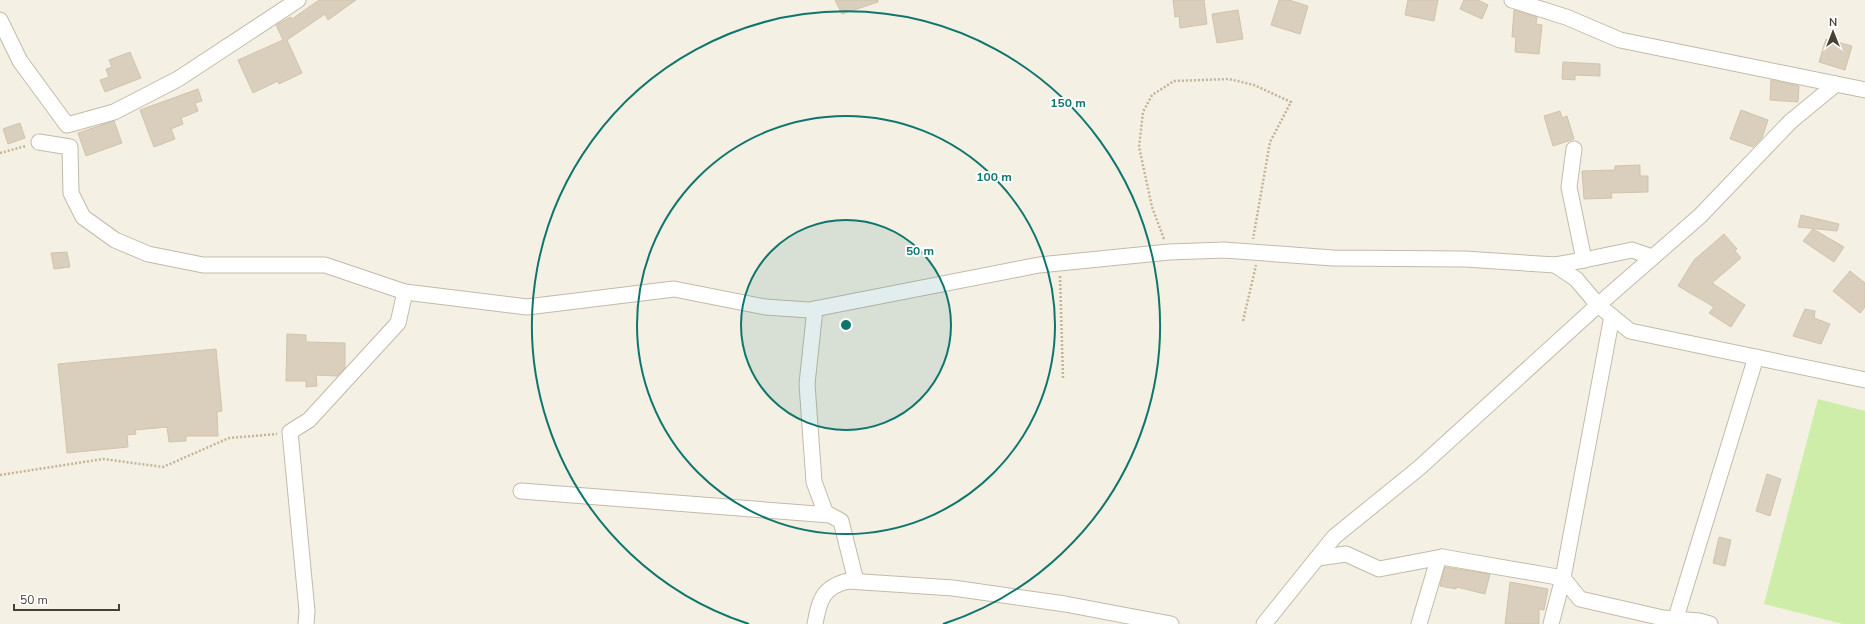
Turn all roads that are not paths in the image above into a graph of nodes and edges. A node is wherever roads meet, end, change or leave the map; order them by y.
1 (298, 0) edge
2 (1512, 0) edge
3 (0, 20) edge
4 (1836, 84) junction
5 (1865, 90) edge
6 (39, 142) dead end
7 (1574, 149) dead end
8 (1652, 257) junction
9 (1584, 260) junction
10 (1555, 265) junction
11 (405, 292) junction
12 (1598, 305) junction
13 (815, 309) junction
14 (1612, 316) junction
15 (1756, 357) junction
16 (1865, 380) edge
17 (521, 491) dead end
18 (826, 514) junction
19 (1442, 557) junction
20 (1318, 558) junction
21 (1562, 578) junction
22 (856, 581) junction
23 (1674, 622) edge
24 (306, 624) edge
25 (815, 624) edge
26 (1171, 624) edge
27 (1264, 624) edge
28 (1419, 624) edge
29 (1551, 624) edge
30 (1710, 624) edge

1 - 3 street
2 - 4 street
4 - 5 street
4 - 8 street
6 - 11 street
7 - 9 street
8 - 9 street
8 - 12 street
9 - 10 street
10 - 12 street
10 - 13 street
11 - 13 street
11 - 24 street
12 - 14 street
12 - 20 street
13 - 18 street
14 - 15 street
14 - 21 street
15 - 16 street
15 - 23 street
17 - 18 street
18 - 22 street
19 - 20 street
19 - 21 street
19 - 28 street
20 - 27 street
21 - 23 street
21 - 29 street
22 - 25 street
22 - 26 street
23 - 30 street

